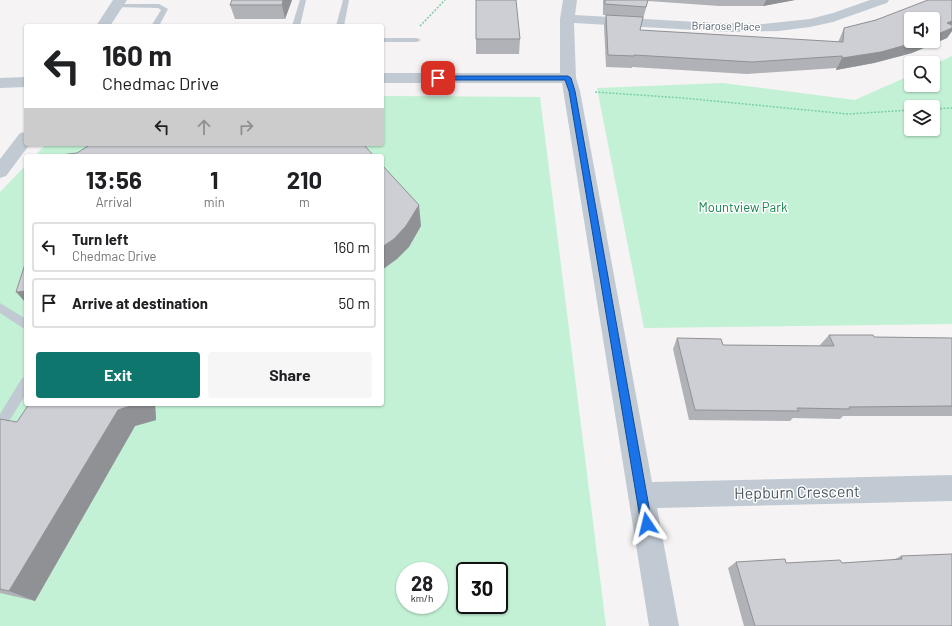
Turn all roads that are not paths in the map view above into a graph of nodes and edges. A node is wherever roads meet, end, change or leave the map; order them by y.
1 (303, 0) edge
2 (346, 0) edge
3 (570, 0) edge
4 (882, 0) edge
5 (118, 3) edge
6 (567, 19) junction
7 (104, 24) edge
8 (156, 24) edge
9 (297, 24) edge
10 (340, 24) edge
11 (384, 40) edge
12 (417, 40) road end
13 (384, 78) edge
14 (568, 78) junction
15 (24, 82) edge
16 (0, 83) edge
17 (24, 140) edge
18 (0, 172) edge
19 (0, 307) edge
20 (24, 324) edge
21 (24, 386) edge
22 (0, 425) edge
23 (952, 488) edge
24 (642, 495) junction
25 (664, 626) edge

1 - 9 lane
2 - 10 lane
3 - 6 street
4 - 6 street, Briarose Place
5 - 7 street
5 - 8 lane
6 - 14 street
11 - 12 lane
13 - 14 street
14 - 24 street
15 - 16 street
17 - 18 street
19 - 20 lane
21 - 22 lane
23 - 24 street, Hepburn Crescent
24 - 25 street

